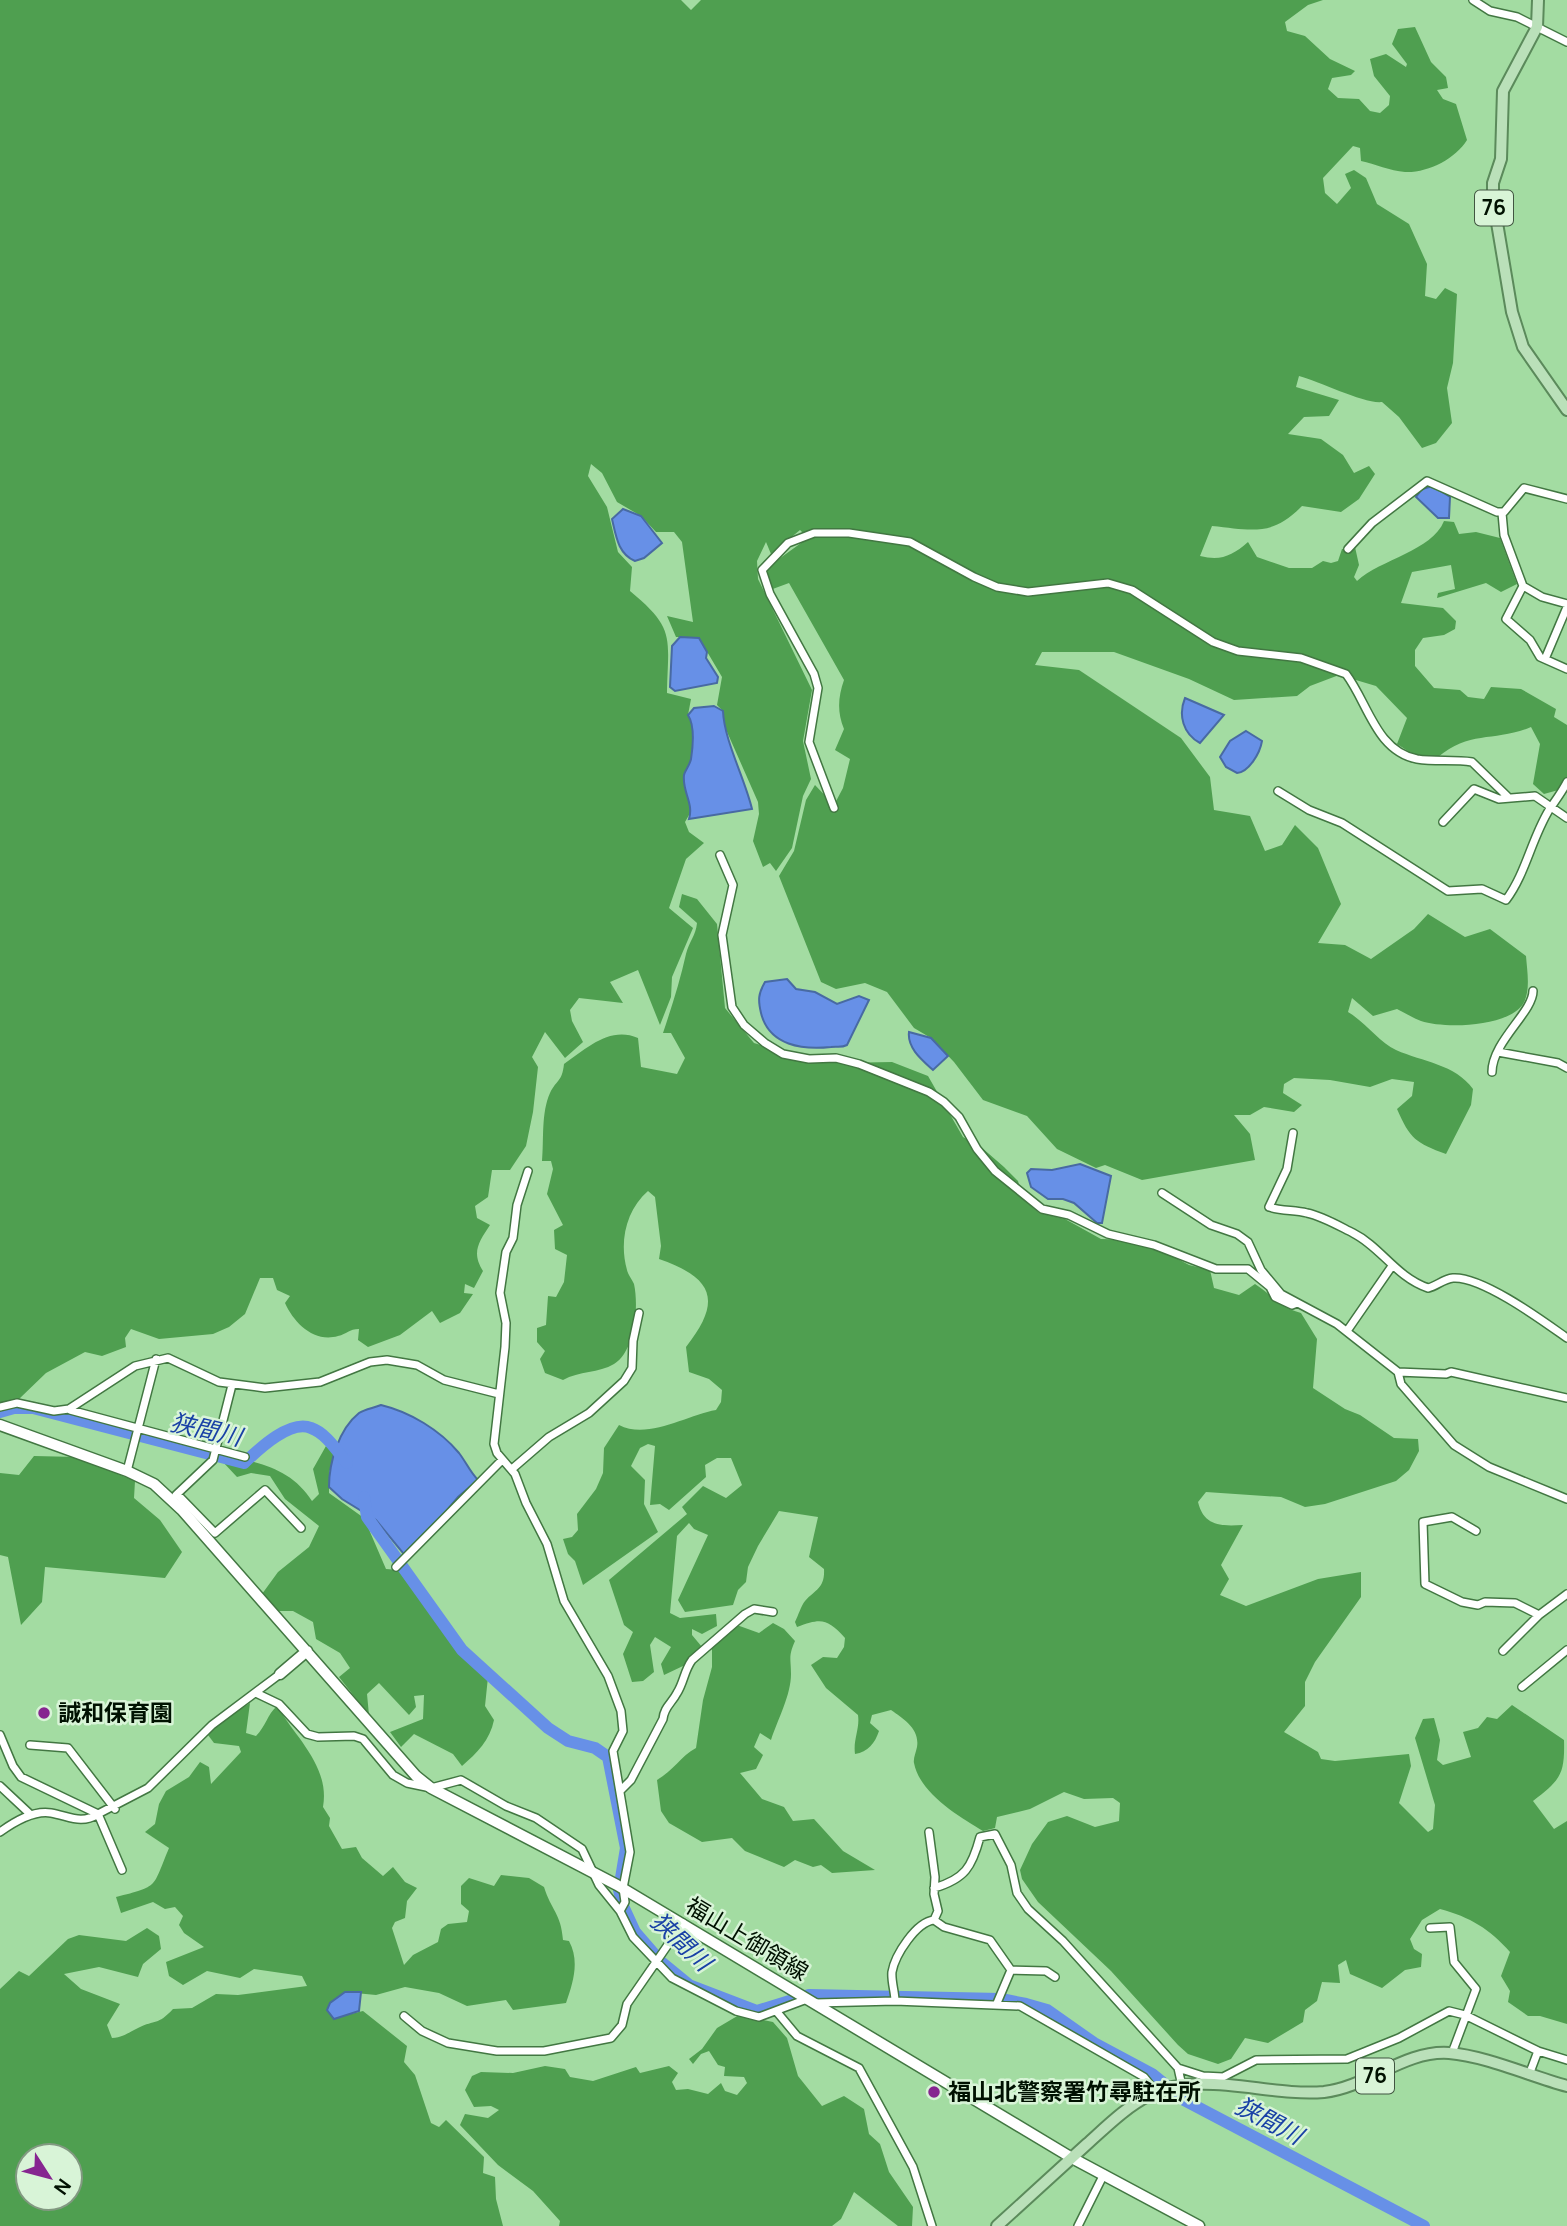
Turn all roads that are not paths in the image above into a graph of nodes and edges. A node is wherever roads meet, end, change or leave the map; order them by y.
1 (1473, 0) edge
2 (1538, 0) edge
3 (1537, 27) junction
4 (1567, 42) edge
5 (1567, 410) edge
6 (1567, 499) edge
7 (1502, 513) junction
8 (1348, 549) dead end
9 (1523, 586) junction
10 (1567, 606) edge
11 (1545, 659) junction
12 (1567, 668) edge
13 (1567, 782) edge
14 (1278, 791) dead end
15 (1507, 796) junction
16 (1552, 806) junction
17 (834, 808) dead end
18 (1567, 818) edge
19 (1443, 822) dead end
20 (720, 855) dead end
21 (1533, 991) dead end
22 (1498, 1052) junction
23 (1567, 1069) edge
24 (1492, 1072) dead end
25 (1293, 1133) dead end
26 (528, 1171) dead end
27 (1162, 1193) dead end
28 (1392, 1266) junction
29 (1297, 1303) junction
30 (639, 1313) dead end
31 (1347, 1332) junction
32 (1567, 1338) edge
33 (156, 1359) junction
34 (1398, 1372) junction
35 (232, 1385) junction
36 (499, 1394) junction
37 (1567, 1398) edge
38 (0, 1407) edge
39 (69, 1409) junction
40 (0, 1425) edge
41 (137, 1428) junction
42 (216, 1449) junction
43 (246, 1457) dead end
44 (502, 1460) junction
45 (512, 1469) junction
46 (127, 1471) junction
47 (173, 1496) junction
48 (1567, 1499) edge
49 (301, 1528) dead end
50 (1476, 1531) dead end
51 (396, 1567) dead end
52 (1567, 1594) edge
53 (773, 1612) dead end
54 (1539, 1615) junction
55 (307, 1651) junction
56 (1503, 1651) dead end
57 (1566, 1652) edge
58 (280, 1674) joint
59 (1522, 1687) dead end
60 (258, 1693) junction
61 (0, 1735) edge
62 (30, 1745) dead end
63 (7, 1754) junction
64 (0, 1760) edge
65 (0, 1786) edge
66 (431, 1788) junction
67 (621, 1790) junction
68 (115, 1809) junction
69 (98, 1814) junction
70 (31, 1815) junction
71 (0, 1832) edge
72 (929, 1832) dead end
73 (122, 1870) dead end
74 (595, 1872) junction
75 (621, 1887) junction
76 (934, 1888) junction
77 (622, 1908) junction
78 (934, 1920) junction
79 (682, 1923) junction
80 (1430, 1928) dead end
81 (657, 1960) junction
82 (1011, 1970) junction
83 (1055, 1977) dead end
84 (895, 1997) junction
85 (808, 1998) junction
86 (997, 1999) junction
87 (777, 2012) junction
88 (1465, 2015) junction
89 (404, 2016) dead end
90 (1538, 2051) junction
91 (1452, 2053) junction
92 (1567, 2060) edge
93 (1178, 2068) junction
94 (1528, 2076) junction
95 (1179, 2086) junction
96 (1567, 2086) edge
97 (1158, 2091) junction
98 (1072, 2158) junction
99 (1104, 2174) junction
100 (932, 2226) edge
101 (997, 2226) edge
102 (1078, 2226) edge
103 (1199, 2226) edge

1 - 3 street
2 - 3 main road, 76
3 - 4 street
3 - 5 main road, 76
6 - 7 street
7 - 8 street
7 - 9 street
9 - 10 street
9 - 11 street
10 - 11 street
11 - 12 street
13 - 16 street
14 - 16 street
15 - 16 street
15 - 17 street
15 - 19 street
16 - 18 street
20 - 29 street
21 - 22 street
22 - 23 street
22 - 24 street
25 - 28 street
26 - 36 street
27 - 29 street
28 - 31 street
28 - 32 street
29 - 31 street
30 - 45 street
31 - 34 street
33 - 35 street
33 - 39 street
33 - 41 street
34 - 37 street
34 - 48 street
35 - 36 street
35 - 42 street
36 - 44 street
38 - 39 street
39 - 41 street
40 - 46 main road, 福山上御領線
41 - 42 street
41 - 46 street
42 - 43 street
42 - 47 street
44 - 45 street
44 - 51 street
45 - 67 street
46 - 47 main road, 福山上御領線
47 - 49 street
47 - 55 main road, 福山上御領線
50 - 54 street
52 - 54 street
53 - 67 street
54 - 56 street
55 - 58 main road
55 - 66 main road, 福山上御領線
57 - 59 street
58 - 60 street
60 - 66 street
60 - 68 street
61 - 63 street
62 - 68 street
63 - 64 street
63 - 69 street
65 - 70 street
66 - 74 main road, 福山上御領線
66 - 74 street
67 - 75 street
68 - 69 street
69 - 70 street
69 - 73 street
70 - 71 street
72 - 76 street
74 - 75 main road, 福山上御領線
74 - 77 street
75 - 77 street
75 - 79 main road, 福山上御領線
76 - 78 street
76 - 93 street
77 - 81 street
78 - 82 street
78 - 84 street
79 - 81 street
79 - 85 main road, 福山上御領線
80 - 88 street
81 - 87 street
81 - 89 street
82 - 83 street
82 - 86 street
84 - 85 street
84 - 86 street
85 - 87 street
85 - 98 main road, 福山上御領線
86 - 97 street
87 - 100 street
88 - 90 street
88 - 91 street
88 - 93 street
90 - 92 street
90 - 94 street
91 - 94 main road, 76
91 - 95 main road, 76
93 - 95 street
94 - 96 main road, 76
95 - 97 main road, 76
97 - 98 main road, 76
98 - 99 main road, 福山上御領線
98 - 101 main road, 76
99 - 102 street
99 - 103 main road, 福山上御領線

